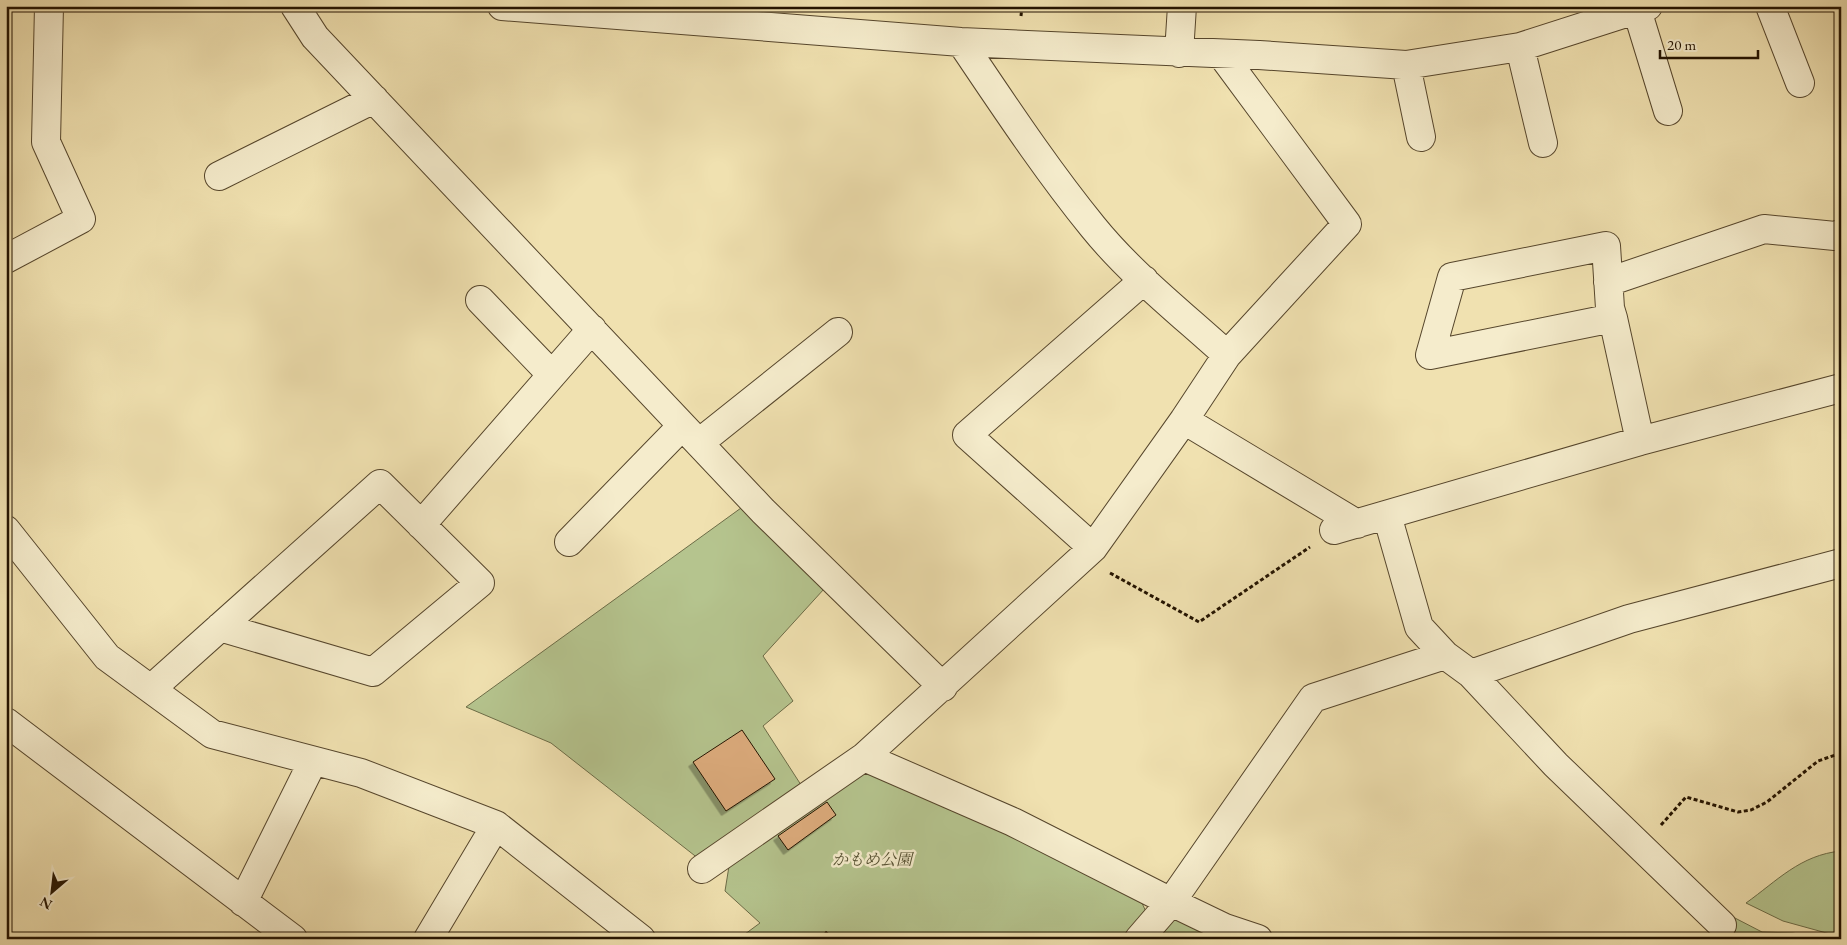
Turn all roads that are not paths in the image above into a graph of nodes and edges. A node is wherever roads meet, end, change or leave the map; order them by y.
1 (49, 6) edge
2 (296, 6) edge
3 (502, 6) edge
4 (1182, 6) edge
5 (1770, 6) edge
6 (1643, 8) edge
7 (961, 42) junction
8 (1520, 47) junction
9 (1179, 52) junction
10 (1222, 54) junction
11 (1406, 65) junction
12 (1800, 83) dead end
13 (374, 99) junction
14 (1668, 111) dead end
15 (1422, 137) dead end
16 (1543, 143) dead end
17 (219, 176) dead end
18 (1841, 234) edge
19 (6, 259) edge
20 (1144, 280) junction
21 (1608, 282) junction
22 (480, 300) dead end
23 (1613, 318) junction
24 (592, 329) junction
25 (838, 332) dead end
26 (1227, 355) junction
27 (552, 375) junction
28 (1841, 388) edge
29 (1184, 420) junction
30 (690, 435) junction
31 (1640, 441) junction
32 (1387, 515) junction
33 (421, 525) junction
34 (6, 530) edge
35 (569, 542) dead end
36 (1088, 553) junction
37 (1841, 563) edge
38 (220, 627) junction
39 (1445, 655) junction
40 (1471, 674) junction
41 (943, 687) junction
42 (151, 689) junction
43 (6, 722) edge
44 (864, 757) junction
45 (314, 761) junction
46 (496, 825) junction
47 (702, 869) dead end
48 (243, 902) junction
49 (1171, 902) junction
50 (1722, 925) dead end
51 (293, 939) edge
52 (428, 939) edge
53 (640, 939) edge
54 (1139, 939) edge
55 (1258, 939) edge

1 - 19 street
2 - 13 street
3 - 7 street
4 - 9 street
5 - 12 street
6 - 8 street
6 - 14 street
7 - 9 street
7 - 20 street
8 - 11 street
8 - 16 street
9 - 10 street
10 - 11 street
10 - 26 street
11 - 15 street
13 - 17 street
13 - 24 street
18 - 21 street
20 - 26 street
20 - 36 street
21 - 23 street
21 - 23 street
22 - 27 street
23 - 31 street
24 - 27 street
24 - 30 street
25 - 30 street
26 - 29 street
27 - 33 street
28 - 31 street
29 - 32 street
29 - 36 street
30 - 35 street
30 - 41 street
31 - 32 street
32 - 39 street
33 - 38 street
33 - 38 street
34 - 42 street
36 - 41 street
37 - 40 street
38 - 42 street
39 - 40 street
39 - 49 street
40 - 50 street
41 - 44 street
42 - 45 street
43 - 48 street
44 - 47 street
44 - 49 street
45 - 46 street
45 - 48 street
46 - 52 street
46 - 53 street
48 - 51 street
49 - 54 street
49 - 55 street

